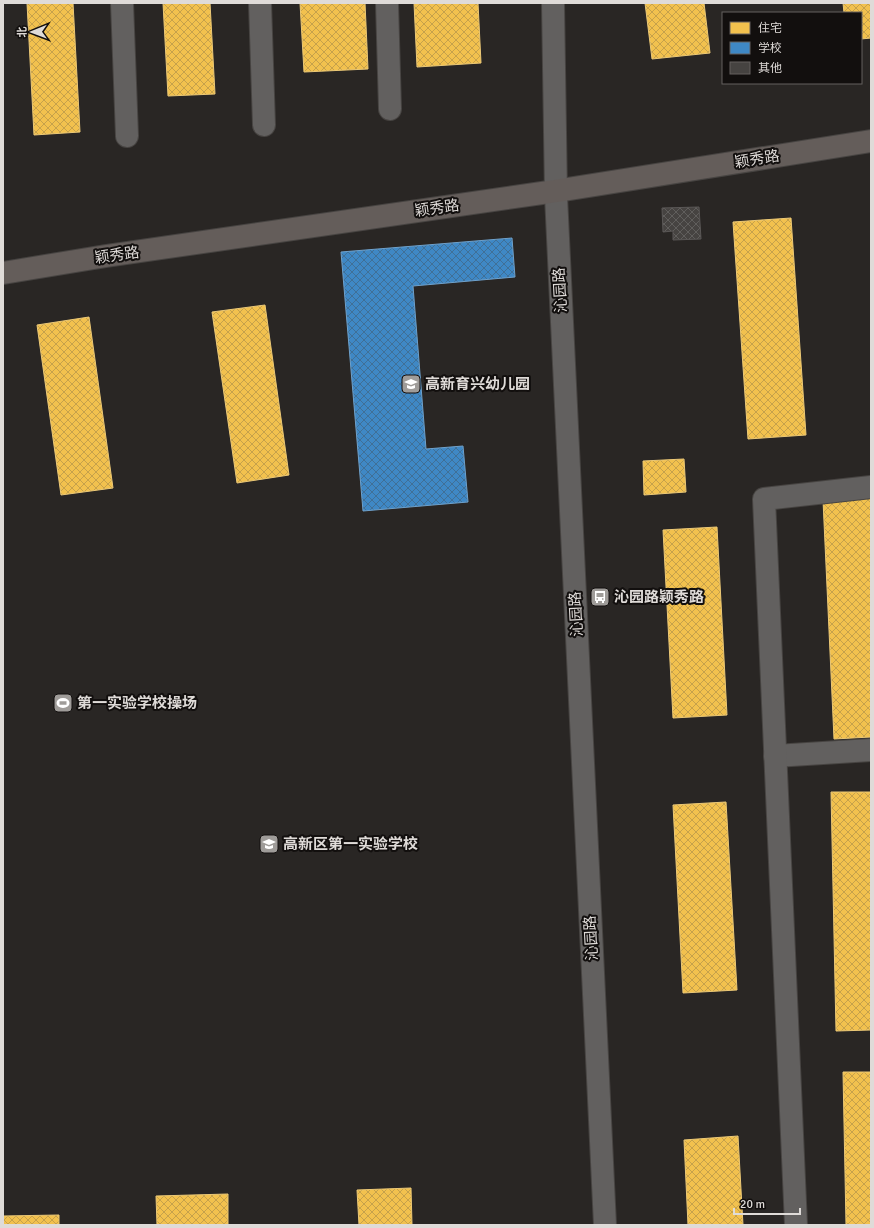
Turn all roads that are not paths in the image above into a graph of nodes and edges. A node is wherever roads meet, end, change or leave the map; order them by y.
1 (122, 3) edge
2 (260, 3) edge
3 (387, 3) edge
4 (553, 3) edge
5 (390, 109) dead end
6 (264, 125) dead end
7 (127, 136) dead end
8 (871, 141) edge
9 (556, 191) junction
10 (3, 273) edge
11 (871, 487) edge
12 (871, 750) edge
13 (775, 756) junction
14 (605, 1225) edge
15 (796, 1225) edge

1 - 7 street
2 - 6 street
3 - 5 street
4 - 9 street, 沁园路
8 - 9 main road, 颖秀路
9 - 10 main road, 颖秀路
9 - 14 street, 沁园路
11 - 13 street
12 - 13 street
13 - 15 street

